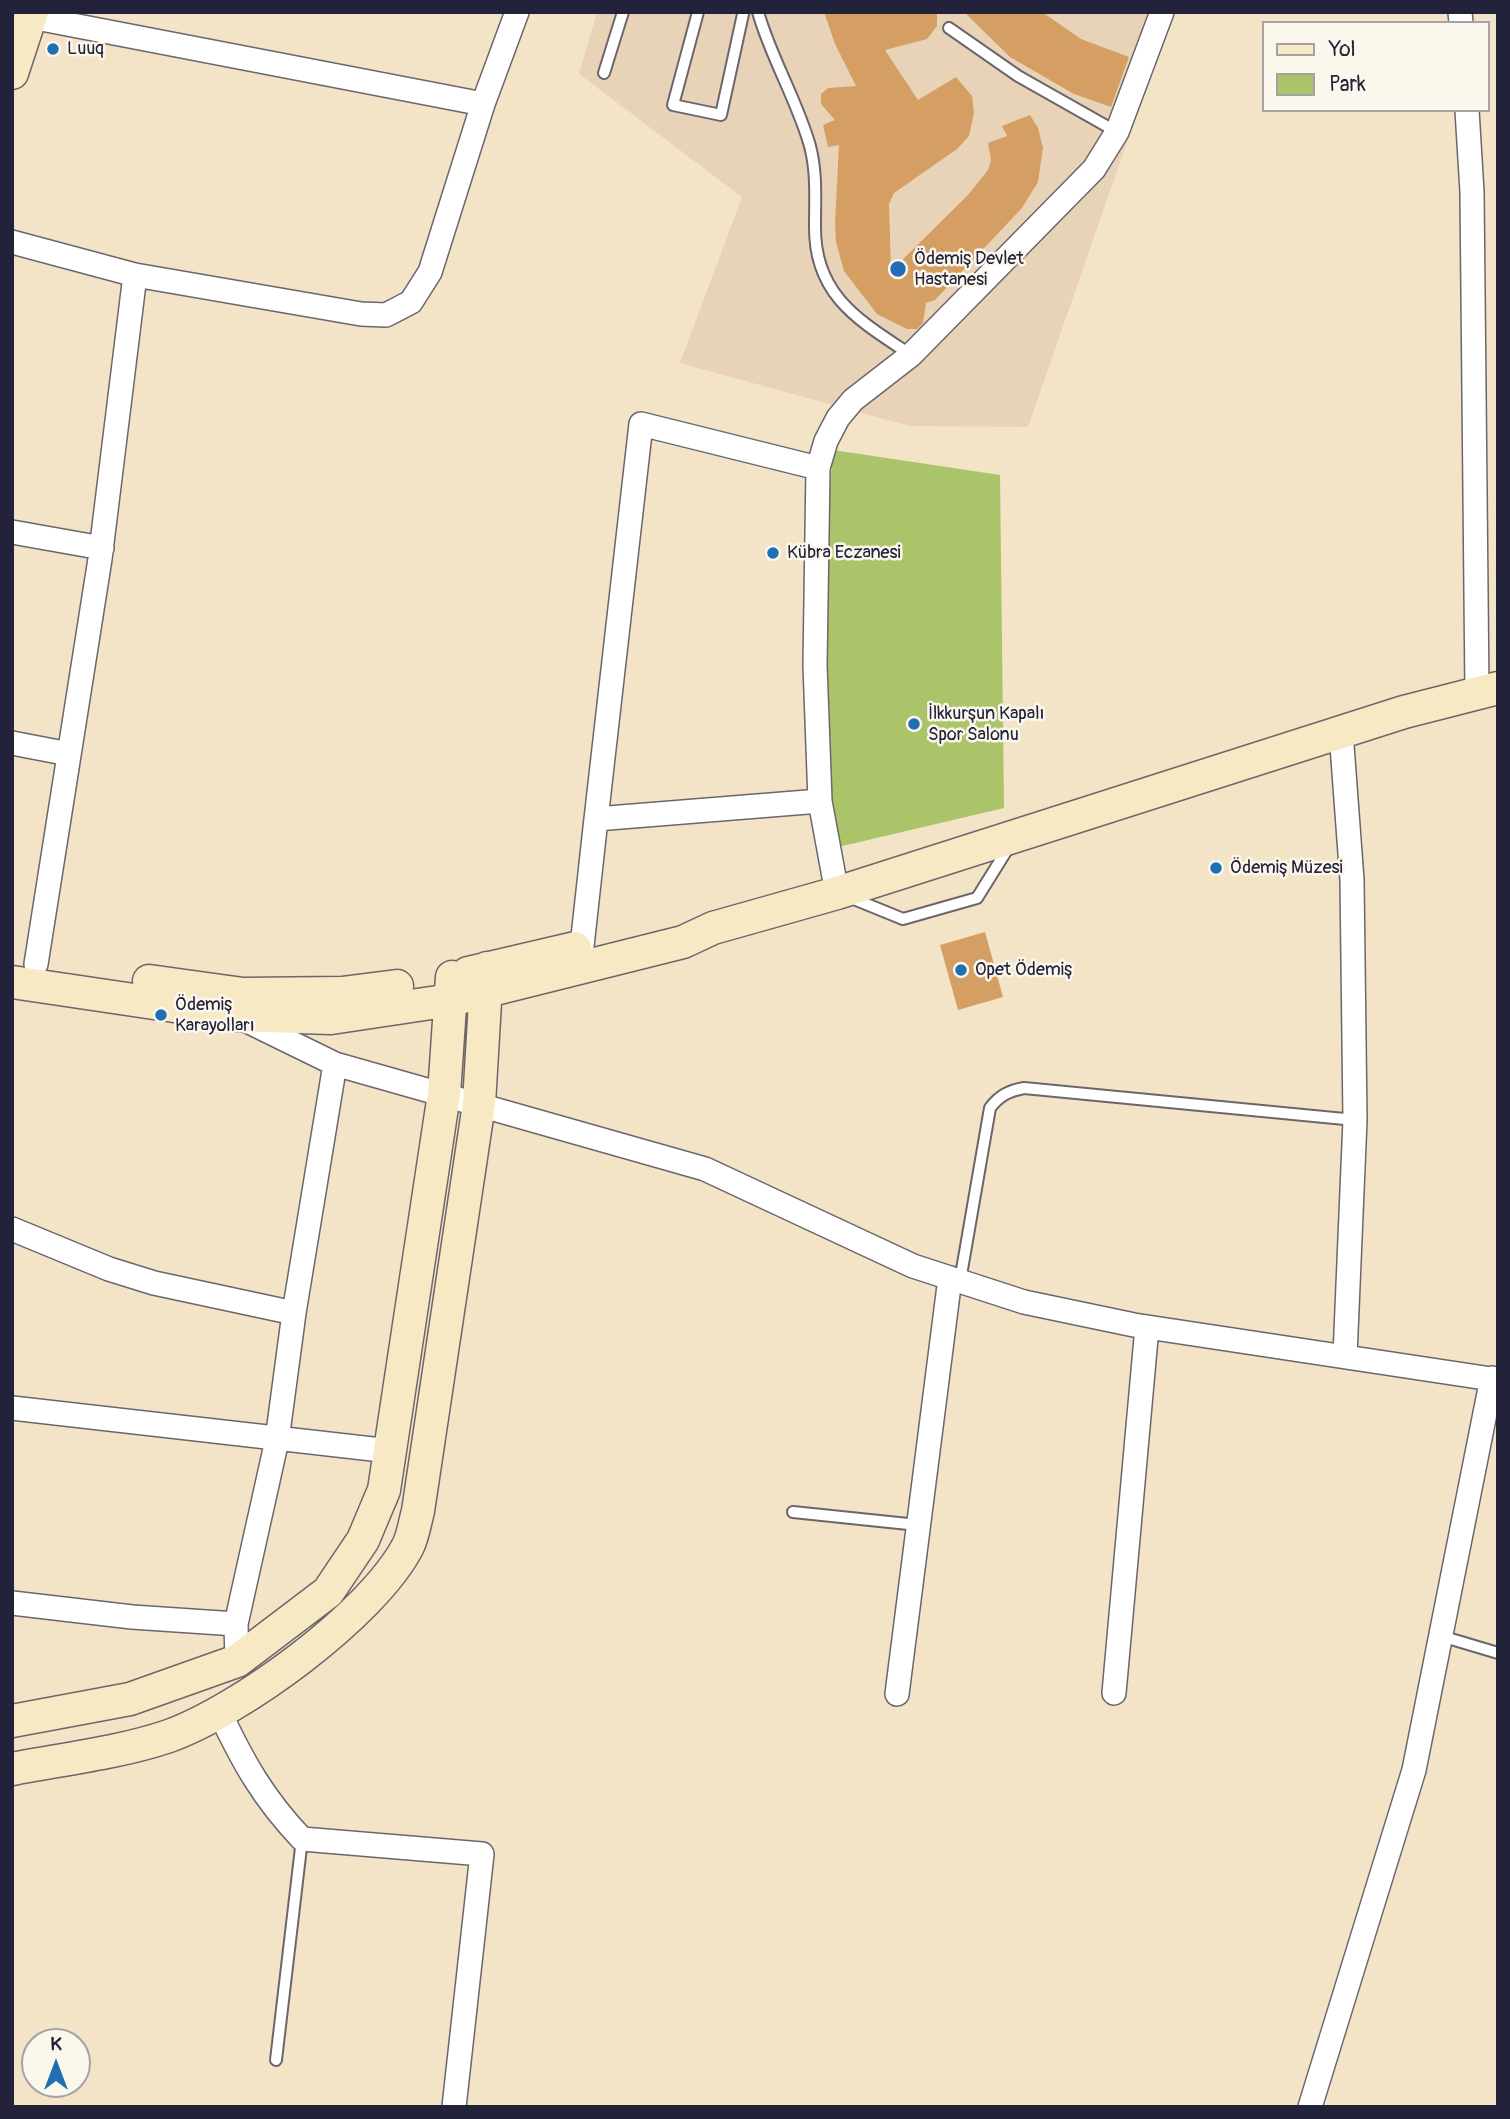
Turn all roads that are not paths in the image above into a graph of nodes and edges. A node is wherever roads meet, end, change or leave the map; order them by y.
1 (517, 12) edge
2 (623, 12) edge
3 (698, 12) edge
4 (1162, 12) edge
5 (740, 13) edge
6 (32, 14) edge
7 (758, 14) edge
8 (949, 28) dead end
9 (12, 73) edge
10 (604, 73) dead end
11 (482, 104) junction
12 (1467, 112) edge
13 (1117, 132) junction
14 (12, 242) edge
15 (135, 275) junction
16 (911, 355) junction
17 (818, 468) junction
18 (12, 532) edge
19 (102, 548) junction
20 (1487, 691) edge
21 (1341, 732) junction
22 (12, 743) edge
23 (69, 754) junction
24 (820, 801) junction
25 (596, 819) junction
26 (1017, 834) junction
27 (837, 893) junction
28 (713, 928) junction
29 (582, 946) junction
30 (20, 969) edge
31 (487, 980) junction
32 (452, 988) junction
33 (235, 1015) junction
34 (335, 1064) junction
35 (444, 1094) junction
36 (479, 1104) junction
37 (1355, 1120) junction
38 (12, 1229) edge
39 (955, 1280) junction
40 (294, 1313) junction
41 (1147, 1327) junction
42 (1345, 1356) junction
43 (1495, 1379) edge
44 (12, 1408) edge
45 (277, 1440) junction
46 (390, 1451) junction
47 (793, 1512) dead end
48 (918, 1525) junction
49 (12, 1603) edge
50 (236, 1624) junction
51 (1441, 1636) junction
52 (1498, 1653) edge
53 (237, 1661) junction
54 (1114, 1693) dead end
55 (897, 1694) dead end
56 (219, 1711) junction
57 (12, 1721) edge
58 (12, 1769) edge
59 (302, 1839) junction
60 (276, 2060) dead end
61 (454, 2107) edge
62 (1310, 2107) edge

1 - 11 street
2 - 10 lane
3 - 5 lane
4 - 13 street
5 - 7 lane
6 - 9 main road
6 - 11 street
7 - 16 lane
8 - 13 lane
11 - 15 street
12 - 20 street
13 - 16 street
14 - 15 street
15 - 19 street
16 - 17 street
17 - 24 street
17 - 25 street
18 - 19 street
19 - 23 street
20 - 21 main road
21 - 26 main road
21 - 37 street
22 - 23 street
23 - 30 street
24 - 25 street
24 - 27 street
25 - 29 street
26 - 27 main road
26 - 27 lane
27 - 28 main road
28 - 29 main road
28 - 31 main road
29 - 31 main road
30 - 32 main road
30 - 33 main road
31 - 32 main road
31 - 36 main road
32 - 33 main road
32 - 35 main road
33 - 34 street
34 - 35 street
34 - 40 street
35 - 36 street
35 - 46 main road
36 - 39 street
36 - 56 main road
37 - 39 lane
37 - 42 street
38 - 40 street
39 - 41 street
39 - 48 street
40 - 45 street
41 - 42 street
41 - 54 street
42 - 43 street
43 - 51 street
44 - 45 street
45 - 46 street
45 - 50 street
46 - 53 main road
47 - 48 lane
48 - 55 street
49 - 50 street
50 - 53 street
51 - 52 lane
51 - 62 street
53 - 57 main road
56 - 58 main road
56 - 59 street
59 - 60 lane
59 - 61 street

